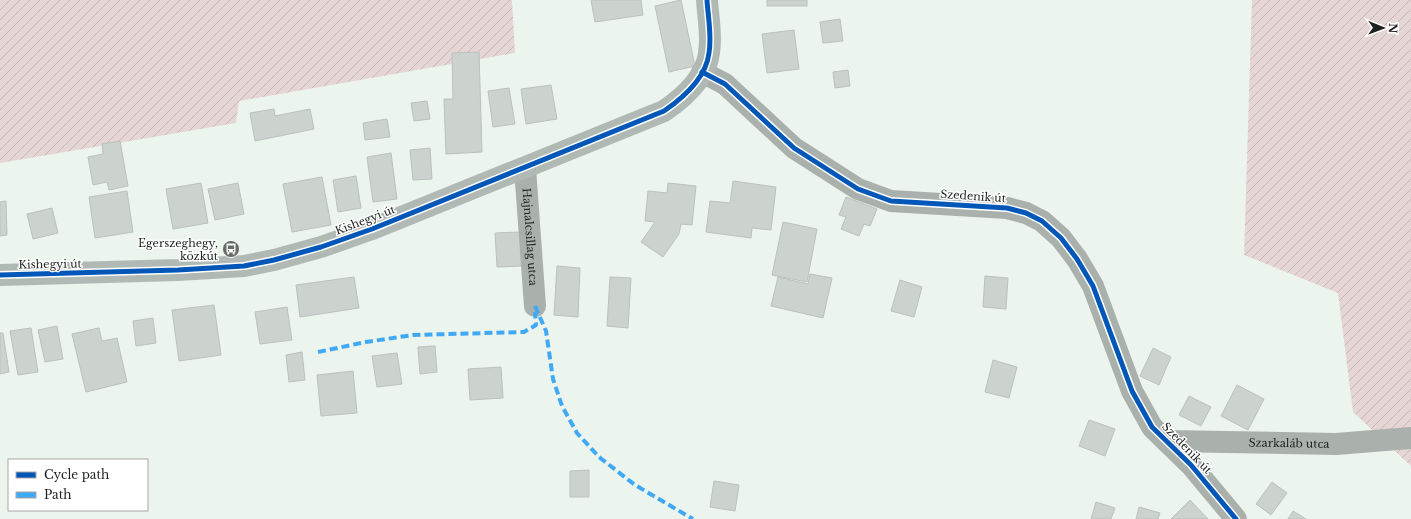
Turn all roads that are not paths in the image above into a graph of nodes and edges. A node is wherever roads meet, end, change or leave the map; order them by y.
1 (707, 0) edge
2 (702, 72) junction
3 (525, 168) junction
4 (0, 275) edge
5 (535, 306) dead end
6 (1411, 438) edge
7 (1167, 441) junction
8 (1236, 519) edge

1 - 2 street, Kishegyi út
2 - 3 street, Kishegyi út
2 - 7 street, Szedenik út
3 - 4 street, Kishegyi út
3 - 5 street, Hajnalcsillag utca
6 - 7 street, Szarkaláb utca
7 - 8 street, Szedenik út

